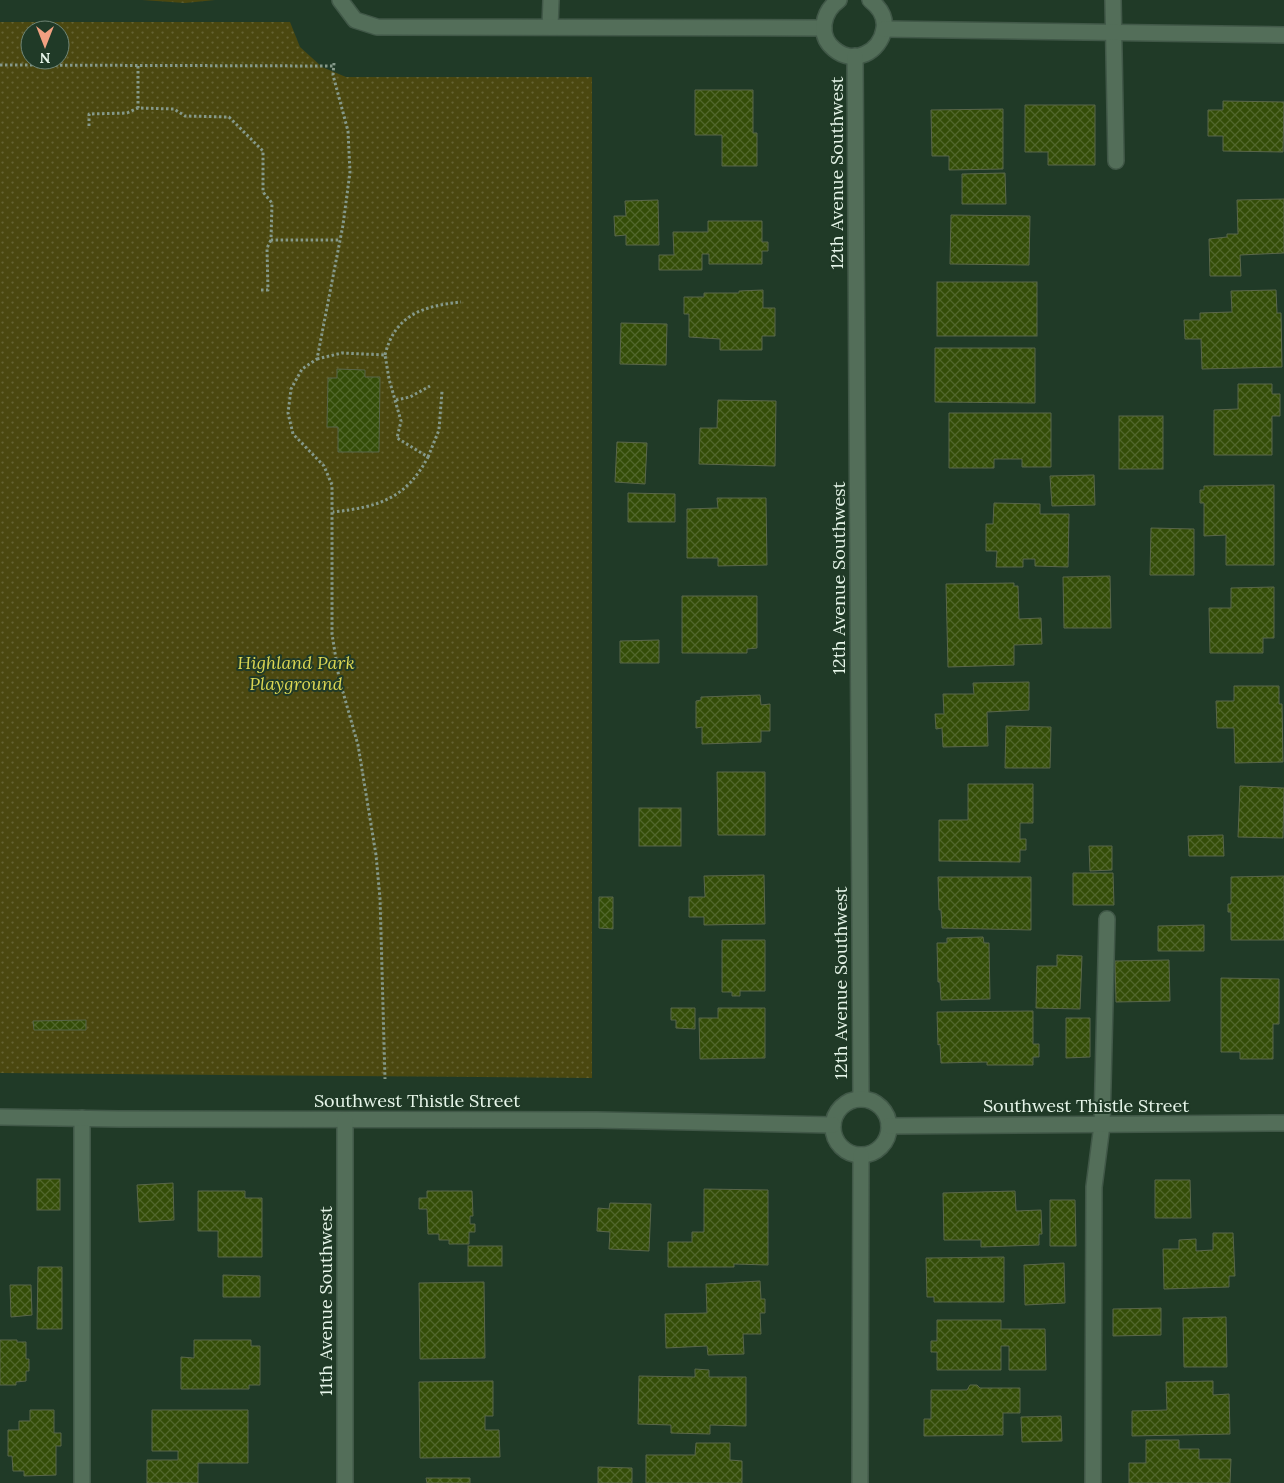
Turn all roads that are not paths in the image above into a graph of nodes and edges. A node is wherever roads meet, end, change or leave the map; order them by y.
1 (551, 0) edge
2 (840, 0) edge
3 (870, 0) edge
4 (1113, 0) edge
5 (343, 4) edge
6 (550, 27) junction
7 (824, 28) junction
8 (884, 29) junction
9 (1113, 32) junction
10 (1284, 35) edge
11 (855, 56) junction
12 (1116, 161) dead end
13 (1107, 919) dead end
14 (861, 1099) junction
15 (0, 1117) edge
16 (82, 1118) junction
17 (345, 1120) junction
18 (1284, 1123) edge
19 (833, 1125) junction
20 (1102, 1125) junction
21 (889, 1126) junction
22 (861, 1155) junction
23 (82, 1483) edge
24 (345, 1483) edge
25 (860, 1483) edge
26 (1093, 1483) edge

1 - 6 street
2 - 7 street
3 - 8 street
4 - 9 street
5 - 6 street
6 - 7 street
7 - 11 street
8 - 9 street
8 - 11 street
9 - 10 street
9 - 12 street
11 - 14 street, 12th Avenue Southwest
13 - 20 street
14 - 19 street
14 - 21 street
15 - 16 street, Southwest Thistle Street
16 - 17 street, Southwest Thistle Street
16 - 23 street
17 - 19 street, Southwest Thistle Street
17 - 24 street, 11th Avenue Southwest
18 - 20 street, Southwest Thistle Street
19 - 22 street
20 - 21 street, Southwest Thistle Street
20 - 26 street
21 - 22 street
22 - 25 street

